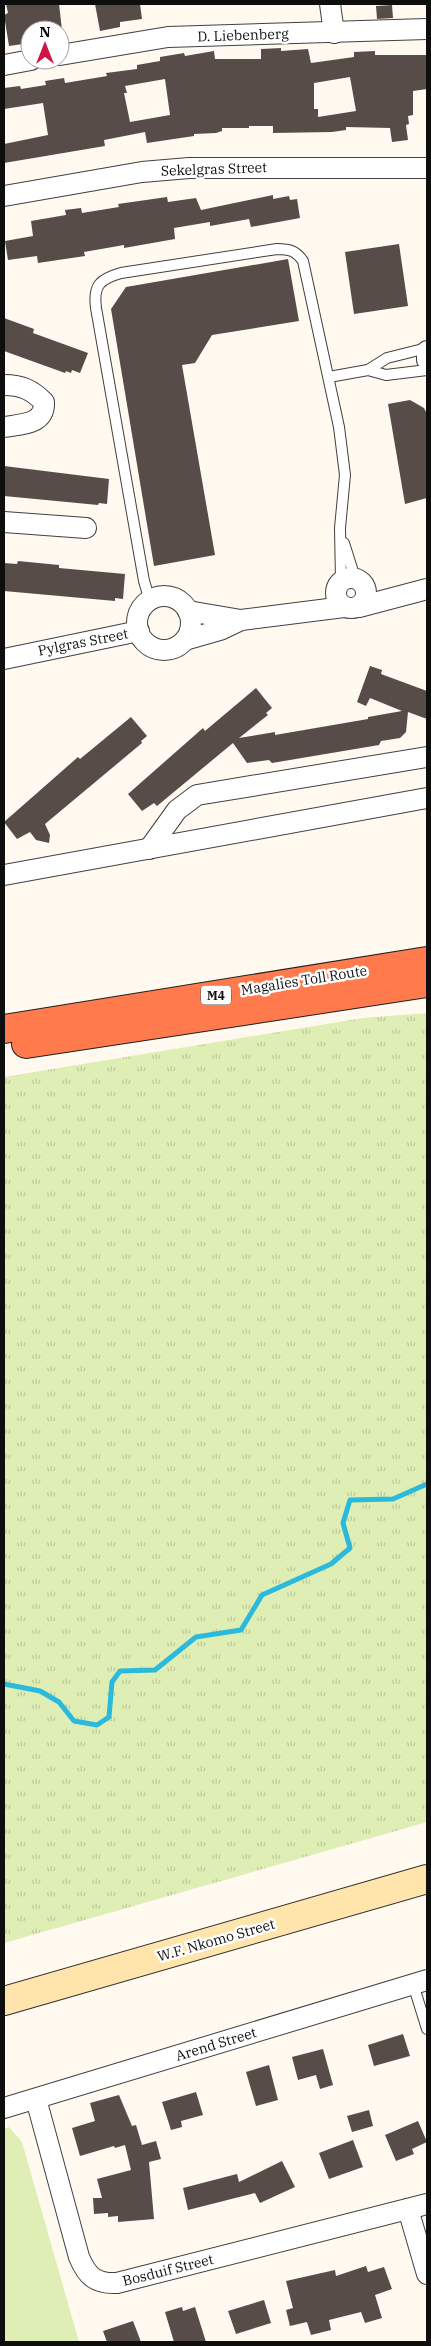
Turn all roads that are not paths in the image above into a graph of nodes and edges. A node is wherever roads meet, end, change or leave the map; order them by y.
1 (330, 4) edge
2 (427, 29) edge
3 (334, 33) junction
4 (70, 53) edge
5 (20, 62) edge
6 (4, 64) edge
7 (427, 169) edge
8 (4, 196) edge
9 (427, 349) edge
10 (427, 360) edge
11 (368, 370) junction
12 (427, 370) edge
13 (329, 378) junction
14 (4, 385) edge
15 (4, 427) edge
16 (4, 522) edge
17 (86, 528) dead end
18 (340, 533) junction
19 (349, 582) junction
20 (419, 591) edge
21 (150, 601) junction
22 (351, 607) junction
23 (188, 611) junction
24 (296, 612) junction
25 (241, 620) junction
26 (139, 631) junction
27 (185, 640) junction
28 (4, 651) edge
29 (27, 652) junction
30 (4, 659) edge
31 (427, 756) edge
32 (427, 798) edge
33 (149, 849) junction
34 (4, 876) edge
35 (427, 961) edge
36 (427, 983) edge
37 (4, 1029) edge
38 (4, 1048) edge
39 (427, 1879) edge
40 (420, 1982) edge
41 (4, 2001) edge
42 (427, 2029) edge
43 (36, 2099) junction
44 (4, 2108) edge
45 (418, 2206) edge
46 (427, 2274) edge

1 - 3 street
2 - 3 street, D. Liebenberg
3 - 4 street, D. Liebenberg
5 - 6 street
7 - 8 street, Sekelgras Street
9 - 10 street
9 - 11 lane
11 - 12 lane
11 - 13 lane
13 - 18 lane
13 - 21 lane
14 - 15 street
16 - 17 street
18 - 19 lane
18 - 19 lane
19 - 20 street
19 - 22 street
19 - 22 street
19 - 24 street
20 - 22 street
21 - 23 street
21 - 26 street
22 - 24 street
23 - 25 street
23 - 27 street
24 - 25 street
25 - 27 street
26 - 27 street
26 - 29 street, Pylgras Street
28 - 29 street, Pylgras Street
29 - 30 street, Pylgras Street
31 - 33 street
32 - 33 street
33 - 34 street
35 - 37 highway, Magalies Toll Route / M4
36 - 38 highway, Magalies Toll Route / M4
39 - 41 main road, W.F. Nkomo Street
40 - 42 lane
40 - 43 street, Arend Street
43 - 44 street, Arend Street
43 - 45 street, Bosduif Street
45 - 46 street

